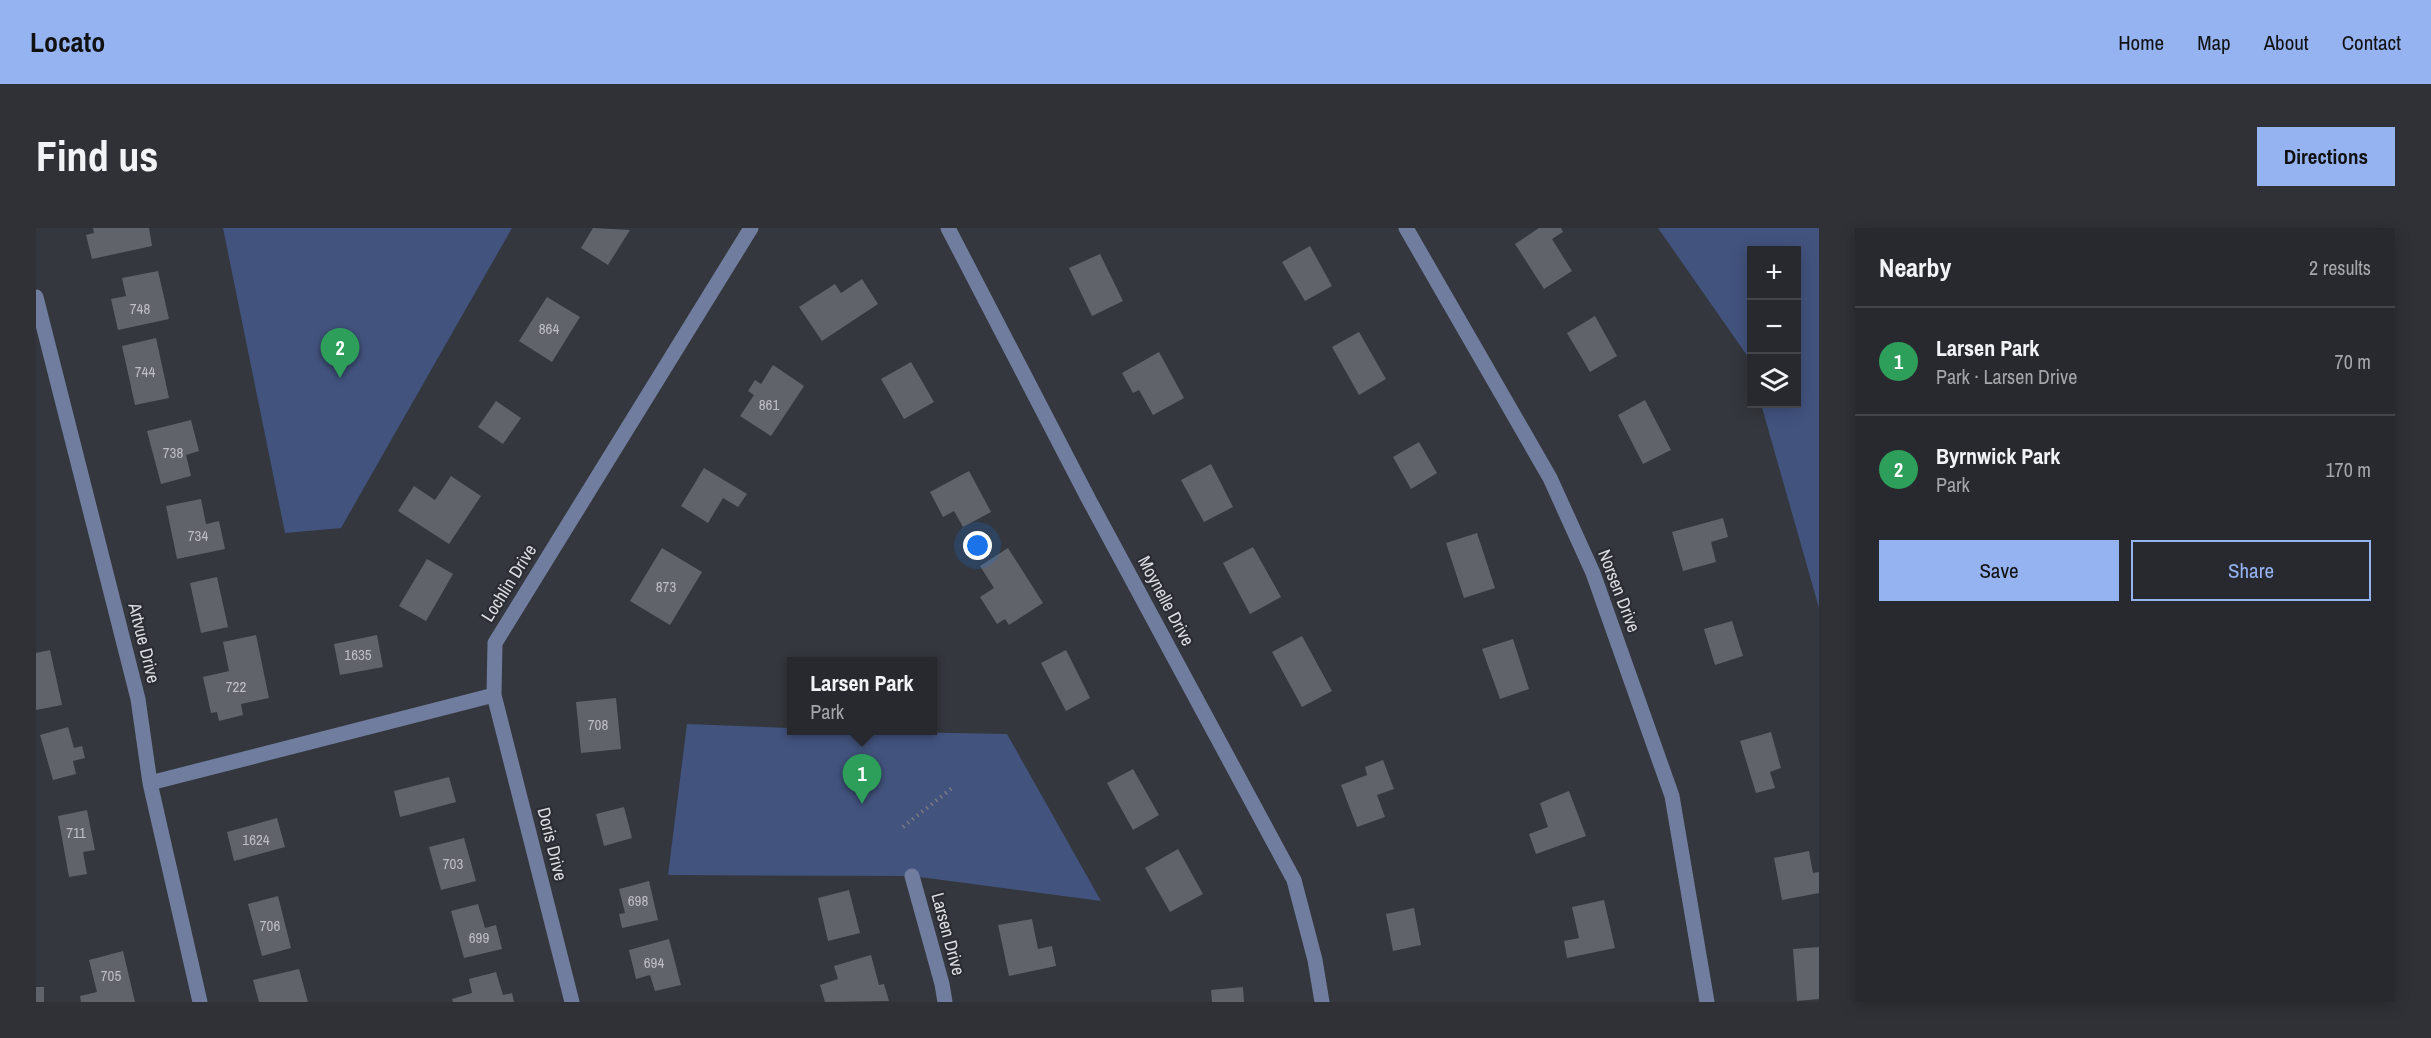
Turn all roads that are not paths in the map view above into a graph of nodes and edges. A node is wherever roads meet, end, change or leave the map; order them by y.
1 (751, 228) edge
2 (948, 228) edge
3 (1406, 228) edge
4 (36, 297) edge
5 (494, 695) junction
6 (150, 783) junction
7 (912, 876) dead end
8 (200, 1002) edge
9 (572, 1002) edge
10 (945, 1002) edge
11 (1322, 1002) edge
12 (1707, 1002) edge

1 - 5 street, Lochlin Drive
2 - 11 street, Moynelle Drive
3 - 12 street, Norsen Drive
4 - 6 street, Artvue Drive
5 - 6 street
5 - 9 street, Doris Drive
6 - 8 street, Artvue Drive
7 - 10 street, Larsen Drive

